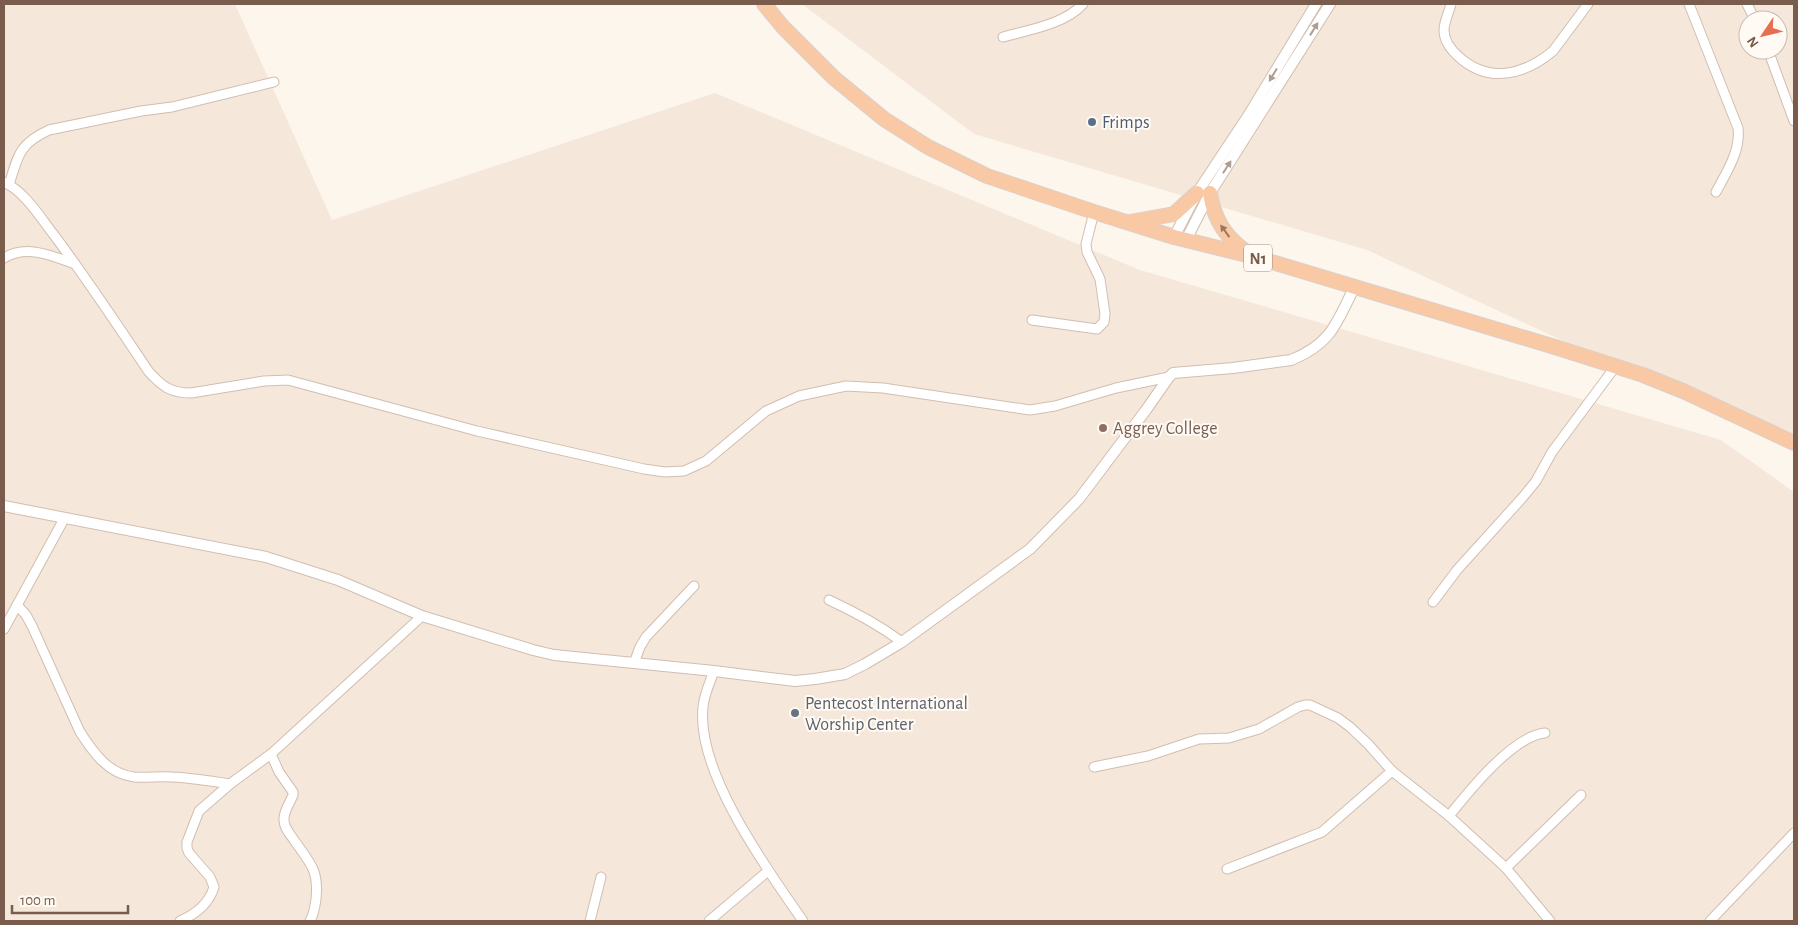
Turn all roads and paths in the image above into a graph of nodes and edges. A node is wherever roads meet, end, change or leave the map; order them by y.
1 (764, 4) edge
2 (1083, 4) edge
3 (1316, 4) edge
4 (1330, 4) edge
5 (1451, 4) edge
6 (1588, 4) edge
7 (1689, 4) edge
8 (1003, 38) dead end
9 (1772, 60) edge
10 (274, 82) dead end
11 (1794, 121) edge
12 (6, 183) edge
13 (1716, 192) dead end
14 (1204, 193) junction
15 (1094, 212) junction
16 (1130, 222) junction
17 (1180, 238) junction
18 (4, 258) edge
19 (1255, 258) junction
20 (76, 264) junction
21 (1354, 288) junction
22 (1032, 320) dead end
23 (1615, 367) junction
24 (1169, 377) junction
25 (1794, 443) edge
26 (4, 506) edge
27 (64, 519) junction
28 (694, 586) dead end
29 (829, 600) dead end
30 (1433, 602) dead end
31 (17, 605) junction
32 (422, 616) junction
33 (4, 629) edge
34 (902, 642) junction
35 (634, 663) junction
36 (714, 671) junction
37 (1545, 734) dead end
38 (271, 754) junction
39 (1094, 767) dead end
40 (1392, 771) junction
41 (230, 784) junction
42 (1581, 795) dead end
43 (1449, 816) junction
44 (1794, 833) edge
45 (1506, 868) junction
46 (1227, 869) dead end
47 (768, 871) junction
48 (601, 877) dead end
49 (180, 921) edge
50 (310, 921) edge
51 (590, 921) edge
52 (709, 921) edge
53 (803, 921) edge
54 (1550, 921) edge
55 (1710, 921) edge

1 - 15 highway, N1
2 - 8 street
3 -> 14 street
14 -> 4 street
5 - 6 street
7 - 13 street
9 - 11 street
10 - 12 street
12 - 20 street
14 - 16 highway
14 - 17 street
19 -> 14 highway
15 - 16 highway, N1
15 - 22 street
16 - 17 highway, N1
17 - 19 highway, N1
18 - 20 street
19 - 21 highway, N1
20 - 24 street
21 - 23 highway, N1
21 - 24 street
23 - 25 highway, N1
23 - 30 street
24 - 34 street
26 - 27 street
27 - 31 street
27 - 32 street
28 - 35 street
29 - 34 street
31 - 33 street
31 - 41 street
32 - 35 street
32 - 38 street
34 - 36 street
35 - 36 street
36 - 47 street
37 - 43 street
38 - 41 street
38 - 50 street
39 - 40 street
40 - 43 street
40 - 46 street
41 - 49 street
42 - 45 street
43 - 45 street
44 - 55 street
45 - 54 street
47 - 52 street
47 - 53 street
48 - 51 street

